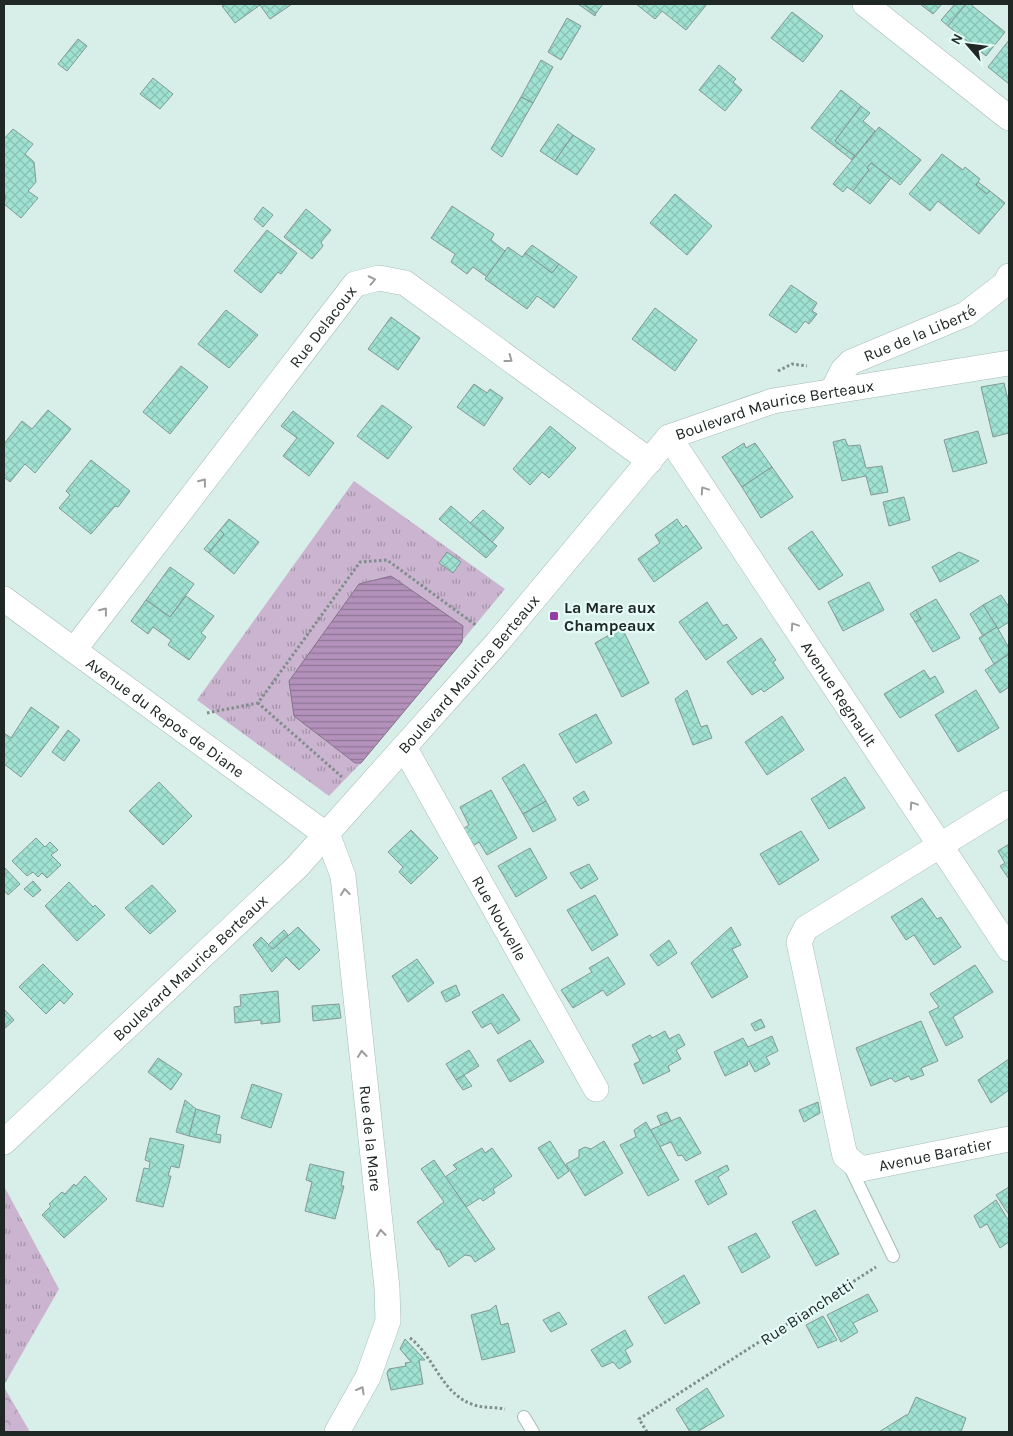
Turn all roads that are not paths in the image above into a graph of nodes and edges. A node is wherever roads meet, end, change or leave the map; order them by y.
1 (871, 5) edge
2 (1009, 118) edge
3 (1009, 276) edge
4 (1009, 363) edge
5 (833, 390) junction
6 (668, 437) junction
7 (650, 461) junction
8 (4, 599) edge
9 (74, 650) junction
10 (404, 748) junction
11 (1009, 803) edge
12 (328, 836) junction
13 (940, 845) junction
14 (1009, 949) edge
15 (596, 1089) dead end
16 (1009, 1139) edge
17 (4, 1142) edge
18 (853, 1162) junction
19 (893, 1256) road end
20 (524, 1417) road end
21 (338, 1432) edge
22 (533, 1432) edge

1 - 2 street
3 - 5 street, Rue de la Liberté
4 - 5 street, Boulevard Maurice Berteaux
5 - 6 street, Boulevard Maurice Berteaux
6 - 7 street, Boulevard Maurice Berteaux
13 -> 6 street, Avenue Regnault
9 -> 7 street, Rue Delacoux
7 - 10 street, Boulevard Maurice Berteaux
8 - 9 street, Avenue du Repos de Diane
9 - 12 street, Avenue du Repos de Diane
10 - 12 street, Boulevard Maurice Berteaux
10 - 15 street, Rue Nouvelle
11 - 13 street
12 - 17 street, Boulevard Maurice Berteaux
21 -> 12 street, Rue de la Mare
13 - 14 street, Avenue Regnault
13 - 18 street
16 - 18 street, Avenue Baratier
18 - 19 lane
20 - 22 lane

